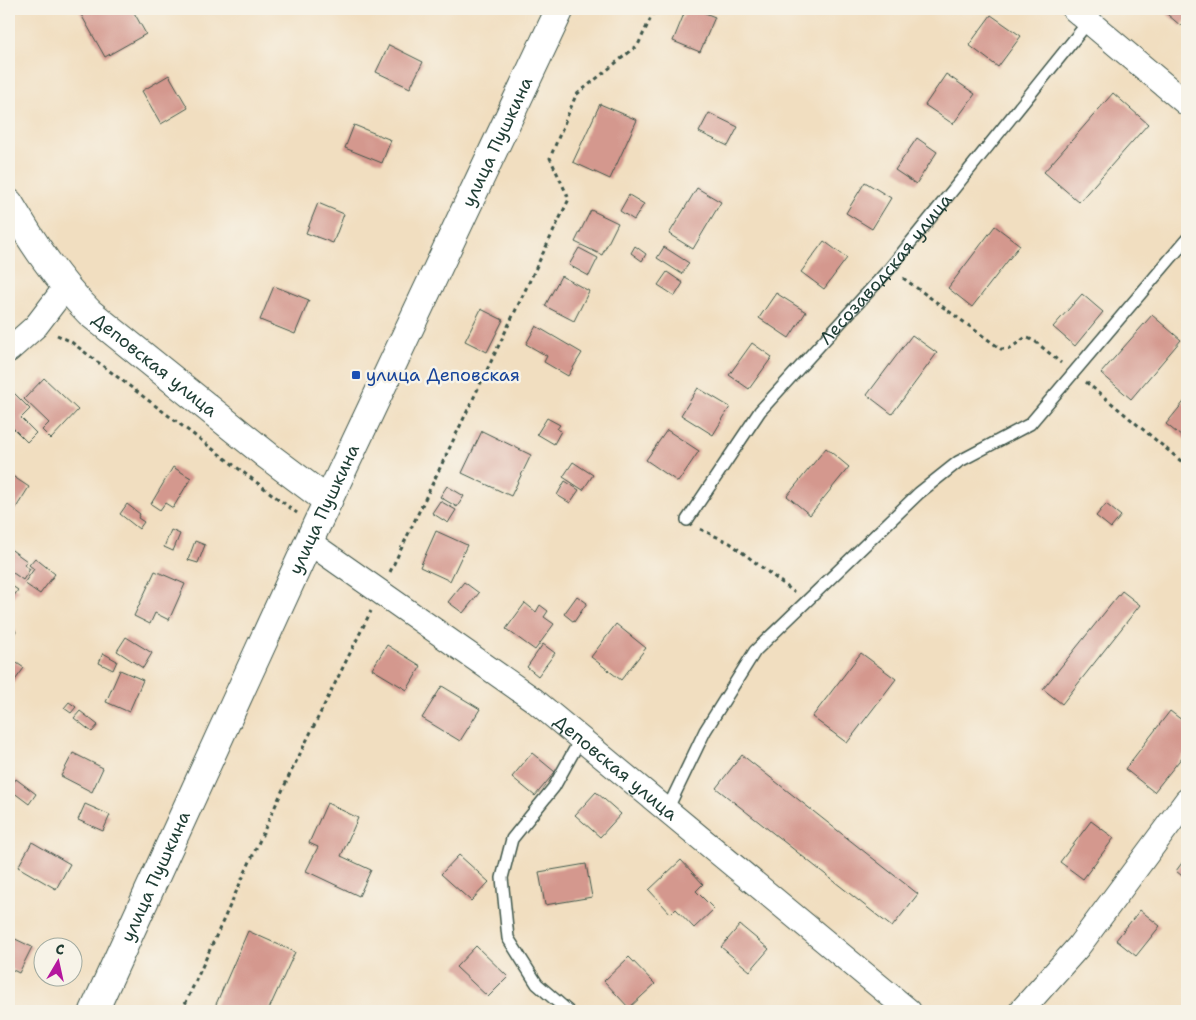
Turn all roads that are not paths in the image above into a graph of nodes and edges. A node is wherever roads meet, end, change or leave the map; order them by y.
1 (560, 9) edge
2 (1082, 15) edge
3 (1187, 104) edge
4 (9, 203) edge
5 (1187, 239) edge
6 (65, 288) junction
7 (9, 350) edge
8 (328, 501) junction
9 (687, 520) road end
10 (312, 534) junction
11 (580, 740) junction
12 (1187, 800) edge
13 (667, 810) junction
14 (94, 1011) edge
15 (568, 1011) edge
16 (910, 1011) edge
17 (1021, 1011) edge

1 - 8 street, улица Пушкина
2 - 3 street
2 - 9 lane, Лесозаводская улица
4 - 6 street, Деповская улица
5 - 13 lane
6 - 7 street
6 - 8 street, Деповская улица
8 - 10 street, улица Пушкина
10 - 11 street, Деповская улица
10 - 14 street, улица Пушкина
11 - 13 street, Деповская улица
11 - 15 lane
12 - 17 street
13 - 16 street, Деповская улица

